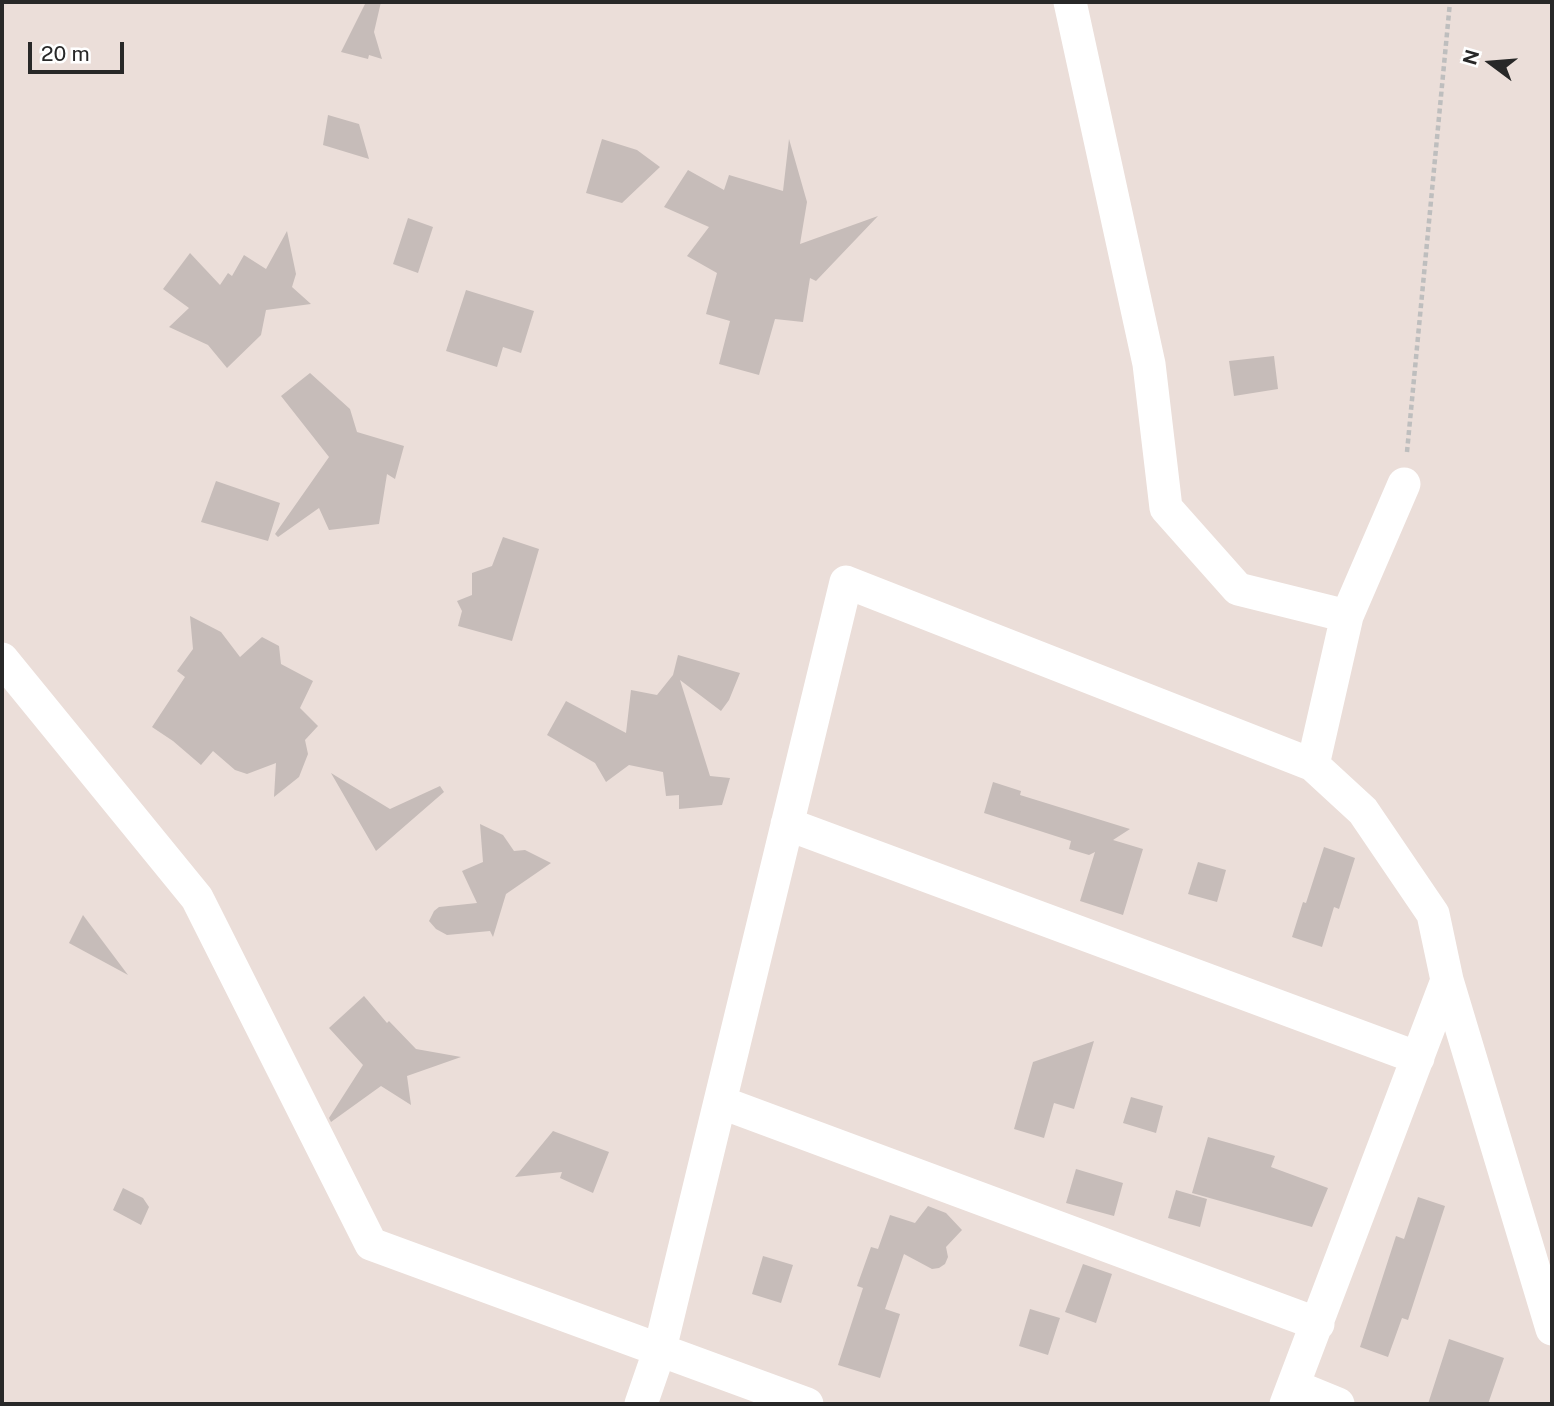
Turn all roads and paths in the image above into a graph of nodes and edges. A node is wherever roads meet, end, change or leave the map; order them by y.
1 (1070, 2) edge
2 (1450, 2) edge
3 (1404, 485) joint
4 (1348, 617) junction
5 (2, 659) edge
6 (1313, 765) junction
7 (788, 824) junction
8 (1447, 980) junction
9 (1418, 1058) junction
10 (720, 1102) junction
11 (1318, 1324) junction
12 (1552, 1329) edge
13 (660, 1349) junction
14 (1290, 1395) edge
15 (641, 1404) edge
16 (807, 1404) edge
17 (1338, 1404) edge

1 - 4 street
2 - 3 path
3 - 4 street
4 - 6 street
5 - 13 street
6 - 7 street
6 - 8 street
7 - 9 street
7 - 10 street
8 - 9 street
8 - 12 street
9 - 11 street
10 - 11 street
10 - 13 street
11 - 14 street
13 - 15 street
13 - 16 street
14 - 17 street

